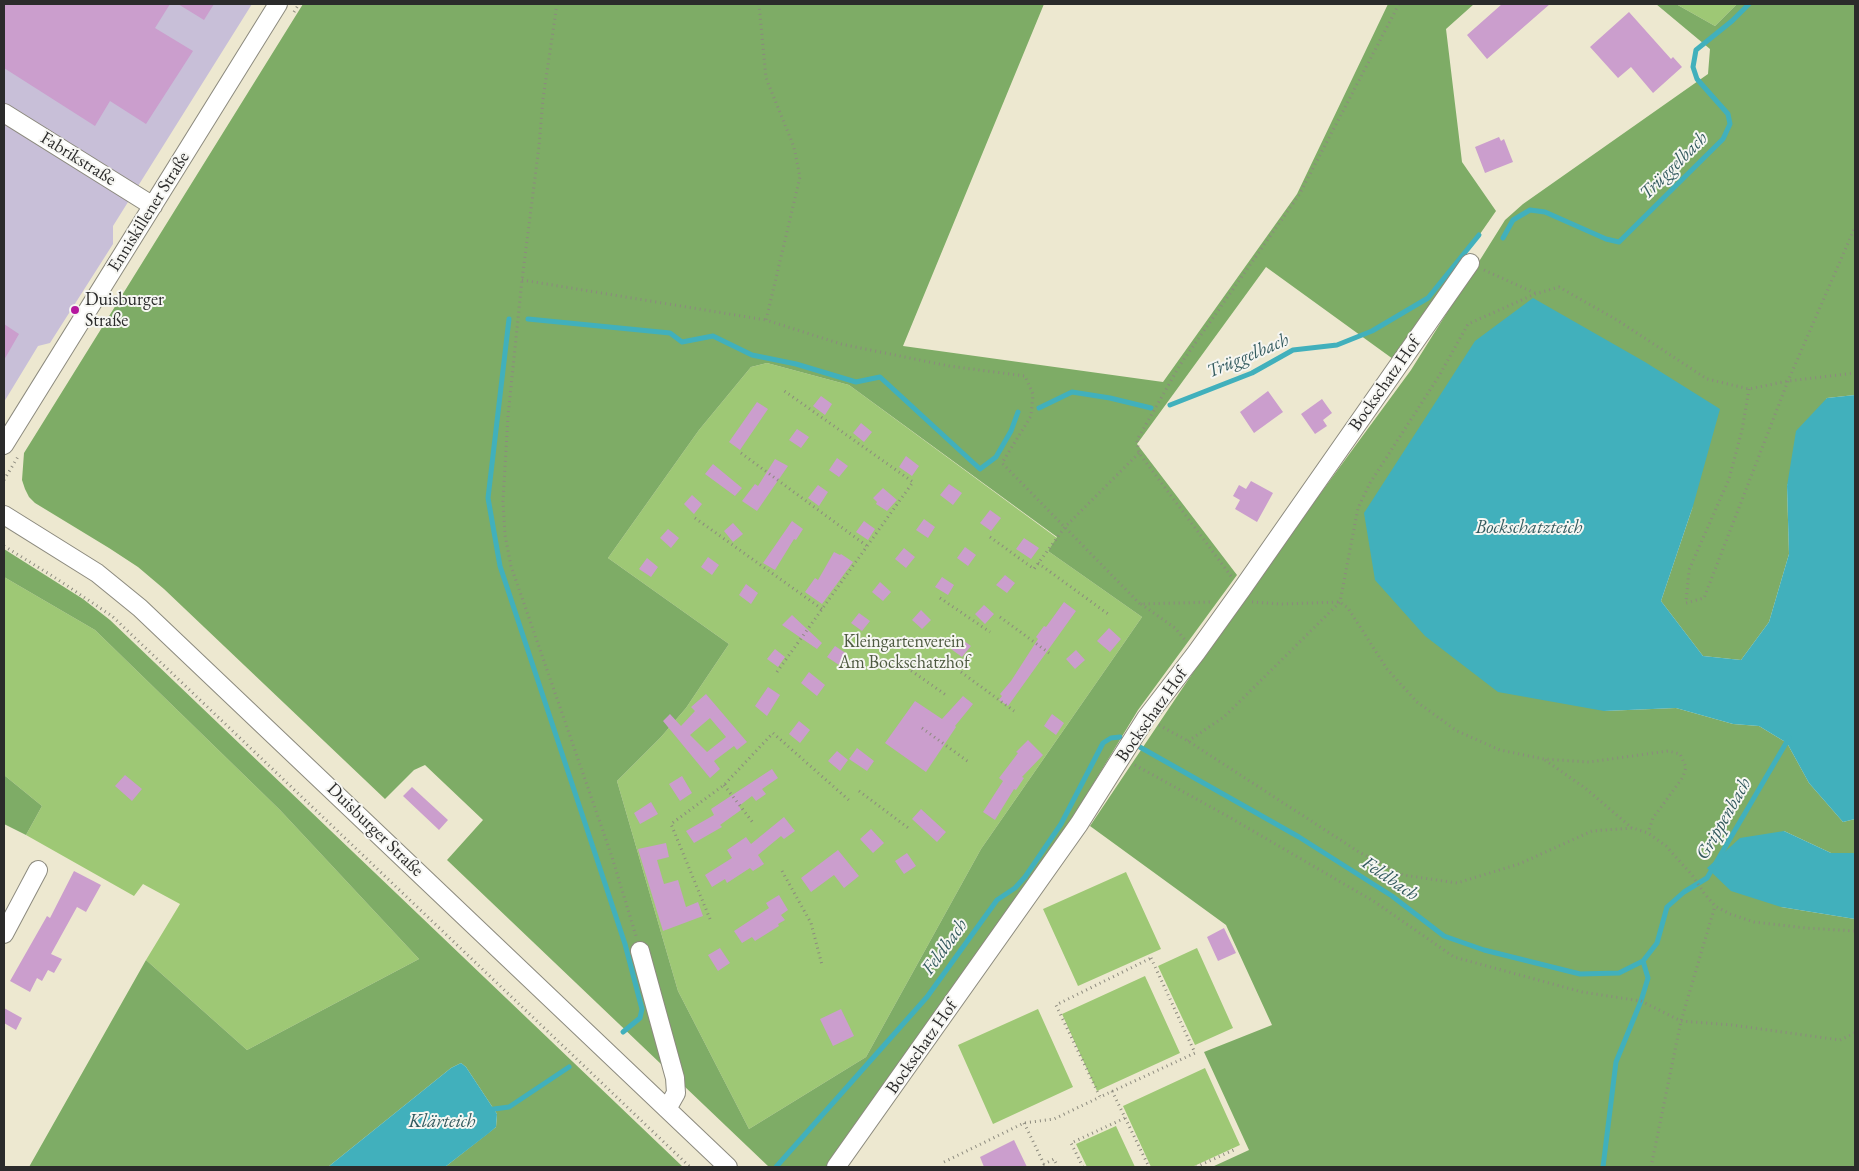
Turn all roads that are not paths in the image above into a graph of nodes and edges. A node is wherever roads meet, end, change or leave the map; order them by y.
1 (278, 4) edge
2 (4, 113) edge
3 (153, 206) junction
4 (1470, 263) road end
5 (4, 446) edge
6 (4, 516) edge
7 (38, 870) dead end
8 (4, 934) edge
9 (640, 951) road end
10 (667, 1109) junction
11 (728, 1167) edge
12 (836, 1167) edge

1 - 3 street, Enniskillener Straße
2 - 3 street, Fabrikstraße
3 - 5 street, Enniskillener Straße
4 - 12 street, Bockschatz Hof
6 - 10 street, Duisburger Straße
7 - 8 street
9 - 10 street
10 - 11 street, Duisburger Straße

